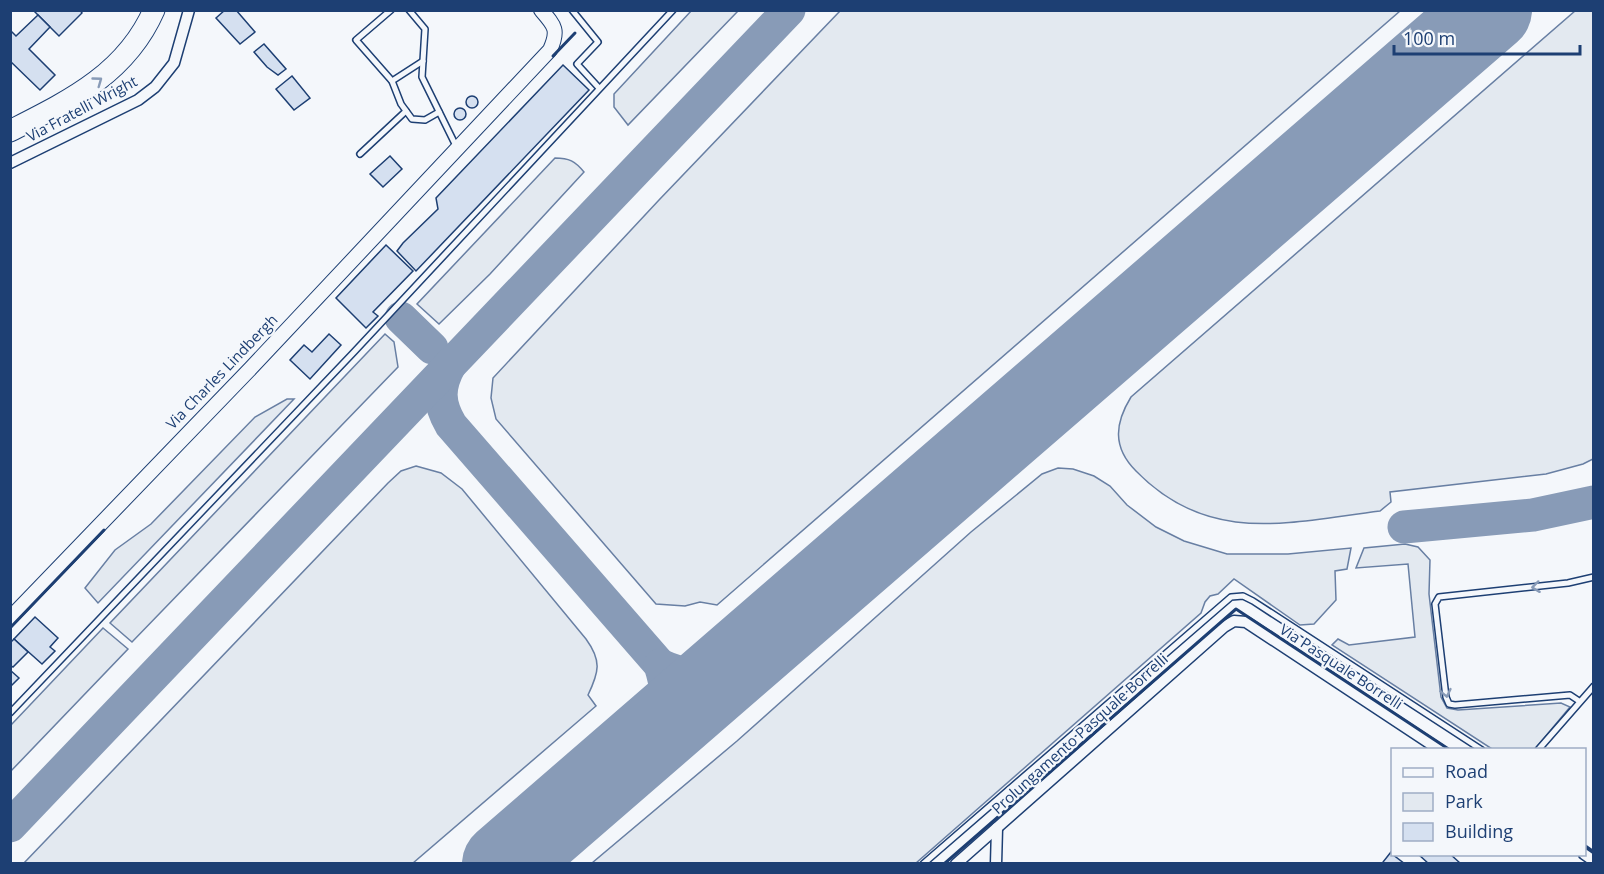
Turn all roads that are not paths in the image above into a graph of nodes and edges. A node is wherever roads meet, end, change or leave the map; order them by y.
1 (154, 10) edge
2 (189, 10) edge
3 (391, 10) edge
4 (409, 10) edge
5 (541, 10) edge
6 (572, 10) edge
7 (673, 10) edge
8 (423, 61) junction
9 (392, 81) junction
10 (599, 88) junction
11 (406, 111) junction
12 (440, 112) junction
13 (10, 131) edge
14 (457, 148) junction
15 (360, 154) dead end
16 (10, 163) edge
17 (1593, 577) edge
18 (10, 618) edge
19 (1224, 627) joint
20 (1593, 686) edge
21 (1579, 701) junction
22 (10, 713) edge
23 (1437, 748) edge
24 (1479, 748) edge
25 (1540, 748) edge
26 (997, 828) junction
27 (923, 864) edge
28 (956, 864) edge
29 (996, 864) edge

13 -> 1 highway
2 - 16 street, Via Fratelli Wright
3 - 9 lane
4 - 8 lane
5 - 14 street, Via Charles Lindbergh
6 - 10 lane
7 - 10 lane
8 - 9 lane
8 - 12 lane
9 - 11 lane
10 - 22 lane
11 - 12 lane
11 - 15 lane
12 - 14 lane
14 - 18 street, Via Charles Lindbergh
17 -> 21 lane
19 - 23 street, Via Pasquale Borrelli
19 - 26 street, Prolungamento Pasquale Borrelli
20 - 21 lane
21 - 25 lane
24 - 27 lane
26 - 28 street, Prolungamento Pasquale Borrelli
26 - 29 street

